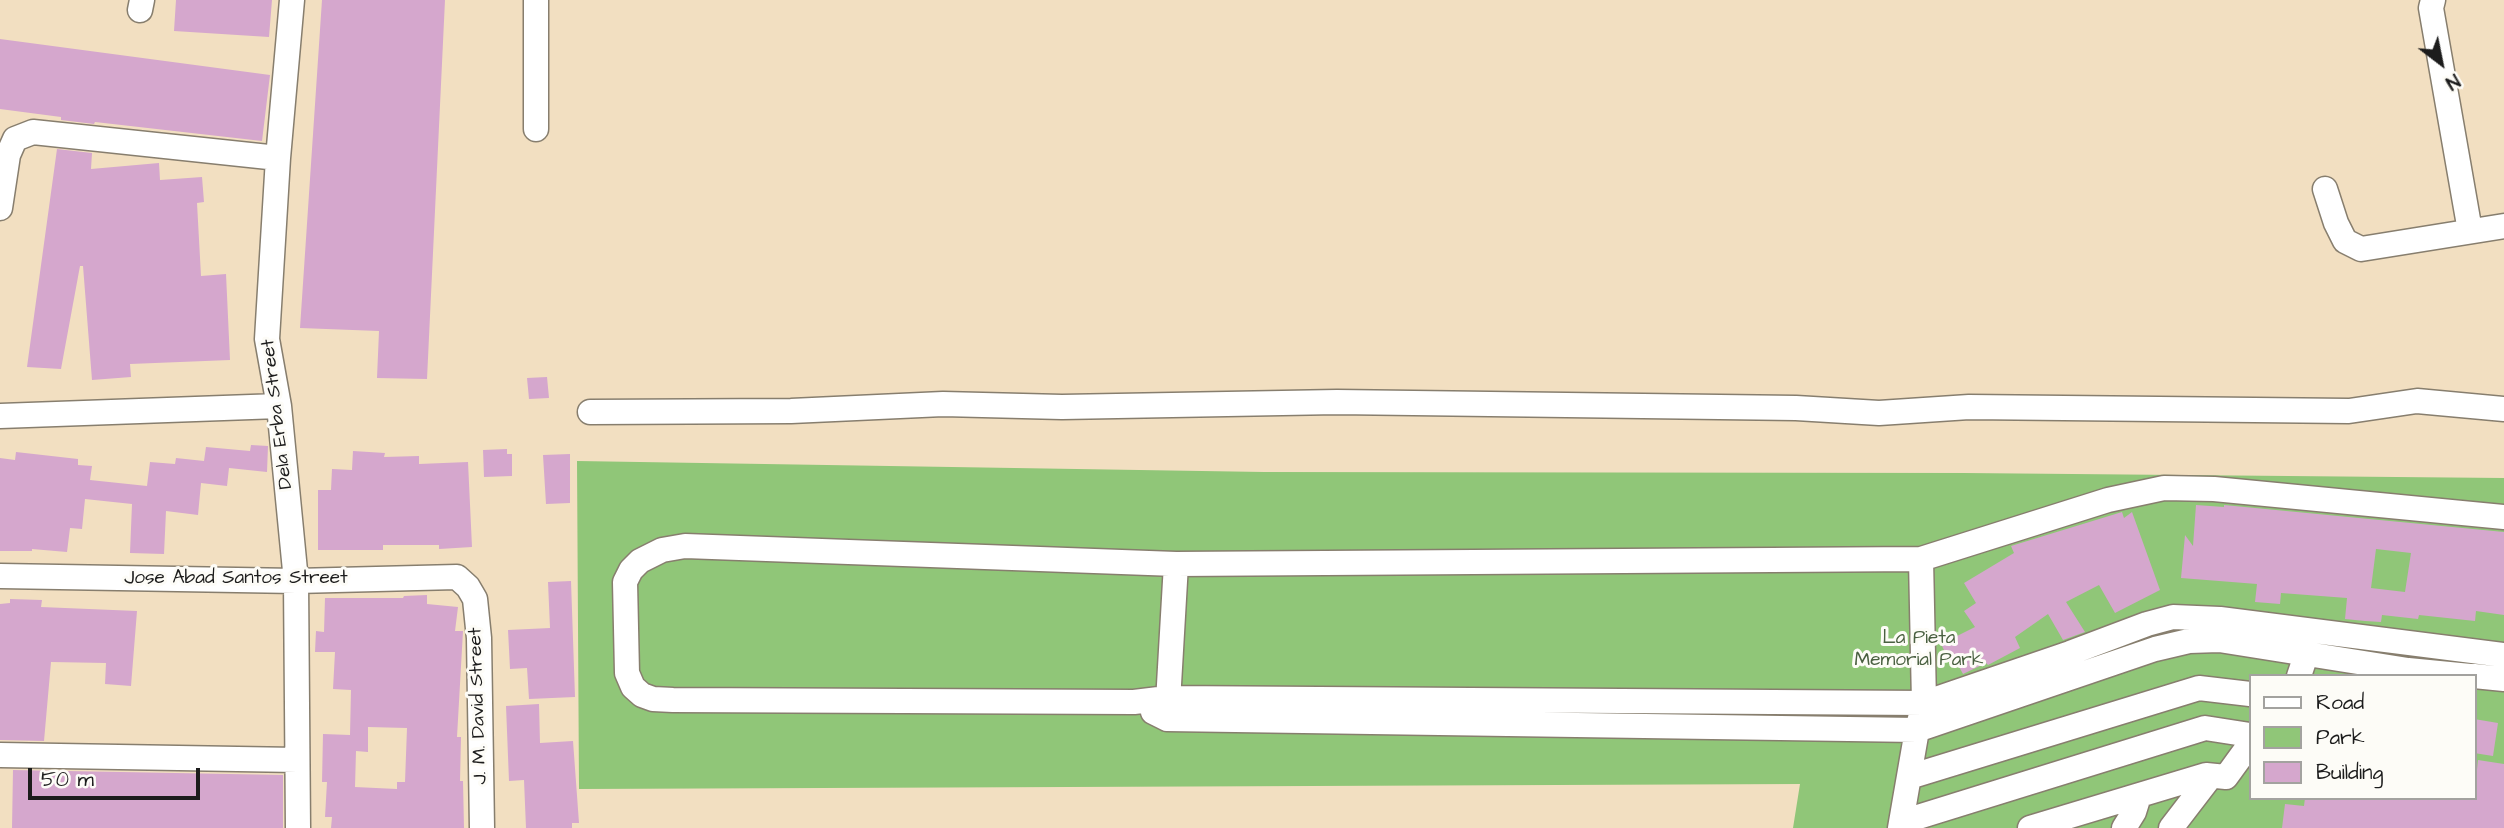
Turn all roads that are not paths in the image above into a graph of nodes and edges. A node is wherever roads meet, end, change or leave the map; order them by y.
1 (292, 0) edge
2 (536, 0) edge
3 (2433, 0) edge
4 (536, 129) dead end
5 (278, 158) junction
6 (2325, 189) dead end
7 (0, 208) edge
8 (2504, 226) edge
9 (2470, 231) junction
10 (279, 406) junction
11 (2504, 409) edge
12 (590, 412) dead end
13 (0, 416) edge
14 (2504, 517) edge
15 (1921, 559) junction
16 (1175, 564) junction
17 (0, 576) edge
18 (296, 581) junction
19 (468, 587) joint
20 (2173, 617) junction
21 (2179, 643) junction
22 (2504, 655) edge
23 (2303, 666) edge
24 (2451, 674) edge
25 (2476, 676) edge
26 (2504, 679) edge
27 (2248, 694) edge
28 (1924, 703) junction
29 (1167, 709) junction
30 (1917, 730) junction
31 (2248, 735) edge
32 (2248, 747) edge
33 (0, 755) edge
34 (297, 760) junction
35 (2211, 776) junction
36 (1909, 777) junction
37 (2139, 796) junction
38 (2067, 822) edge
39 (1901, 825) edge
40 (298, 828) edge
41 (482, 828) edge
42 (2032, 828) edge
43 (2123, 828) edge
44 (2171, 828) edge

1 - 5 street, Dela Erba Street
2 - 4 street
3 - 9 street
5 - 7 street
5 - 10 street, Dela Erba Street
6 - 9 street
8 - 9 street
10 - 13 street
10 - 18 street, Dela Erba Street
11 - 12 street
14 - 15 street
15 - 16 street
15 - 28 street
16 - 29 street
16 - 29 street
17 - 18 street, Jose Abad Santos Street
18 - 19 street, Jose Abad Santos Street
18 - 34 street, Dela Erba Street
19 - 41 street, J. M. David Street
20 - 21 street
20 - 22 street
20 - 28 street
21 - 23 street
21 - 30 street
23 - 24 street
25 - 26 street
27 - 36 street
28 - 29 street
28 - 30 street
29 - 30 street
30 - 36 street
31 - 39 street
32 - 35 street
33 - 34 street
34 - 40 street, Dela Erba Street
35 - 37 street
35 - 44 street
36 - 39 street
37 - 38 street
37 - 43 street
38 - 42 street

